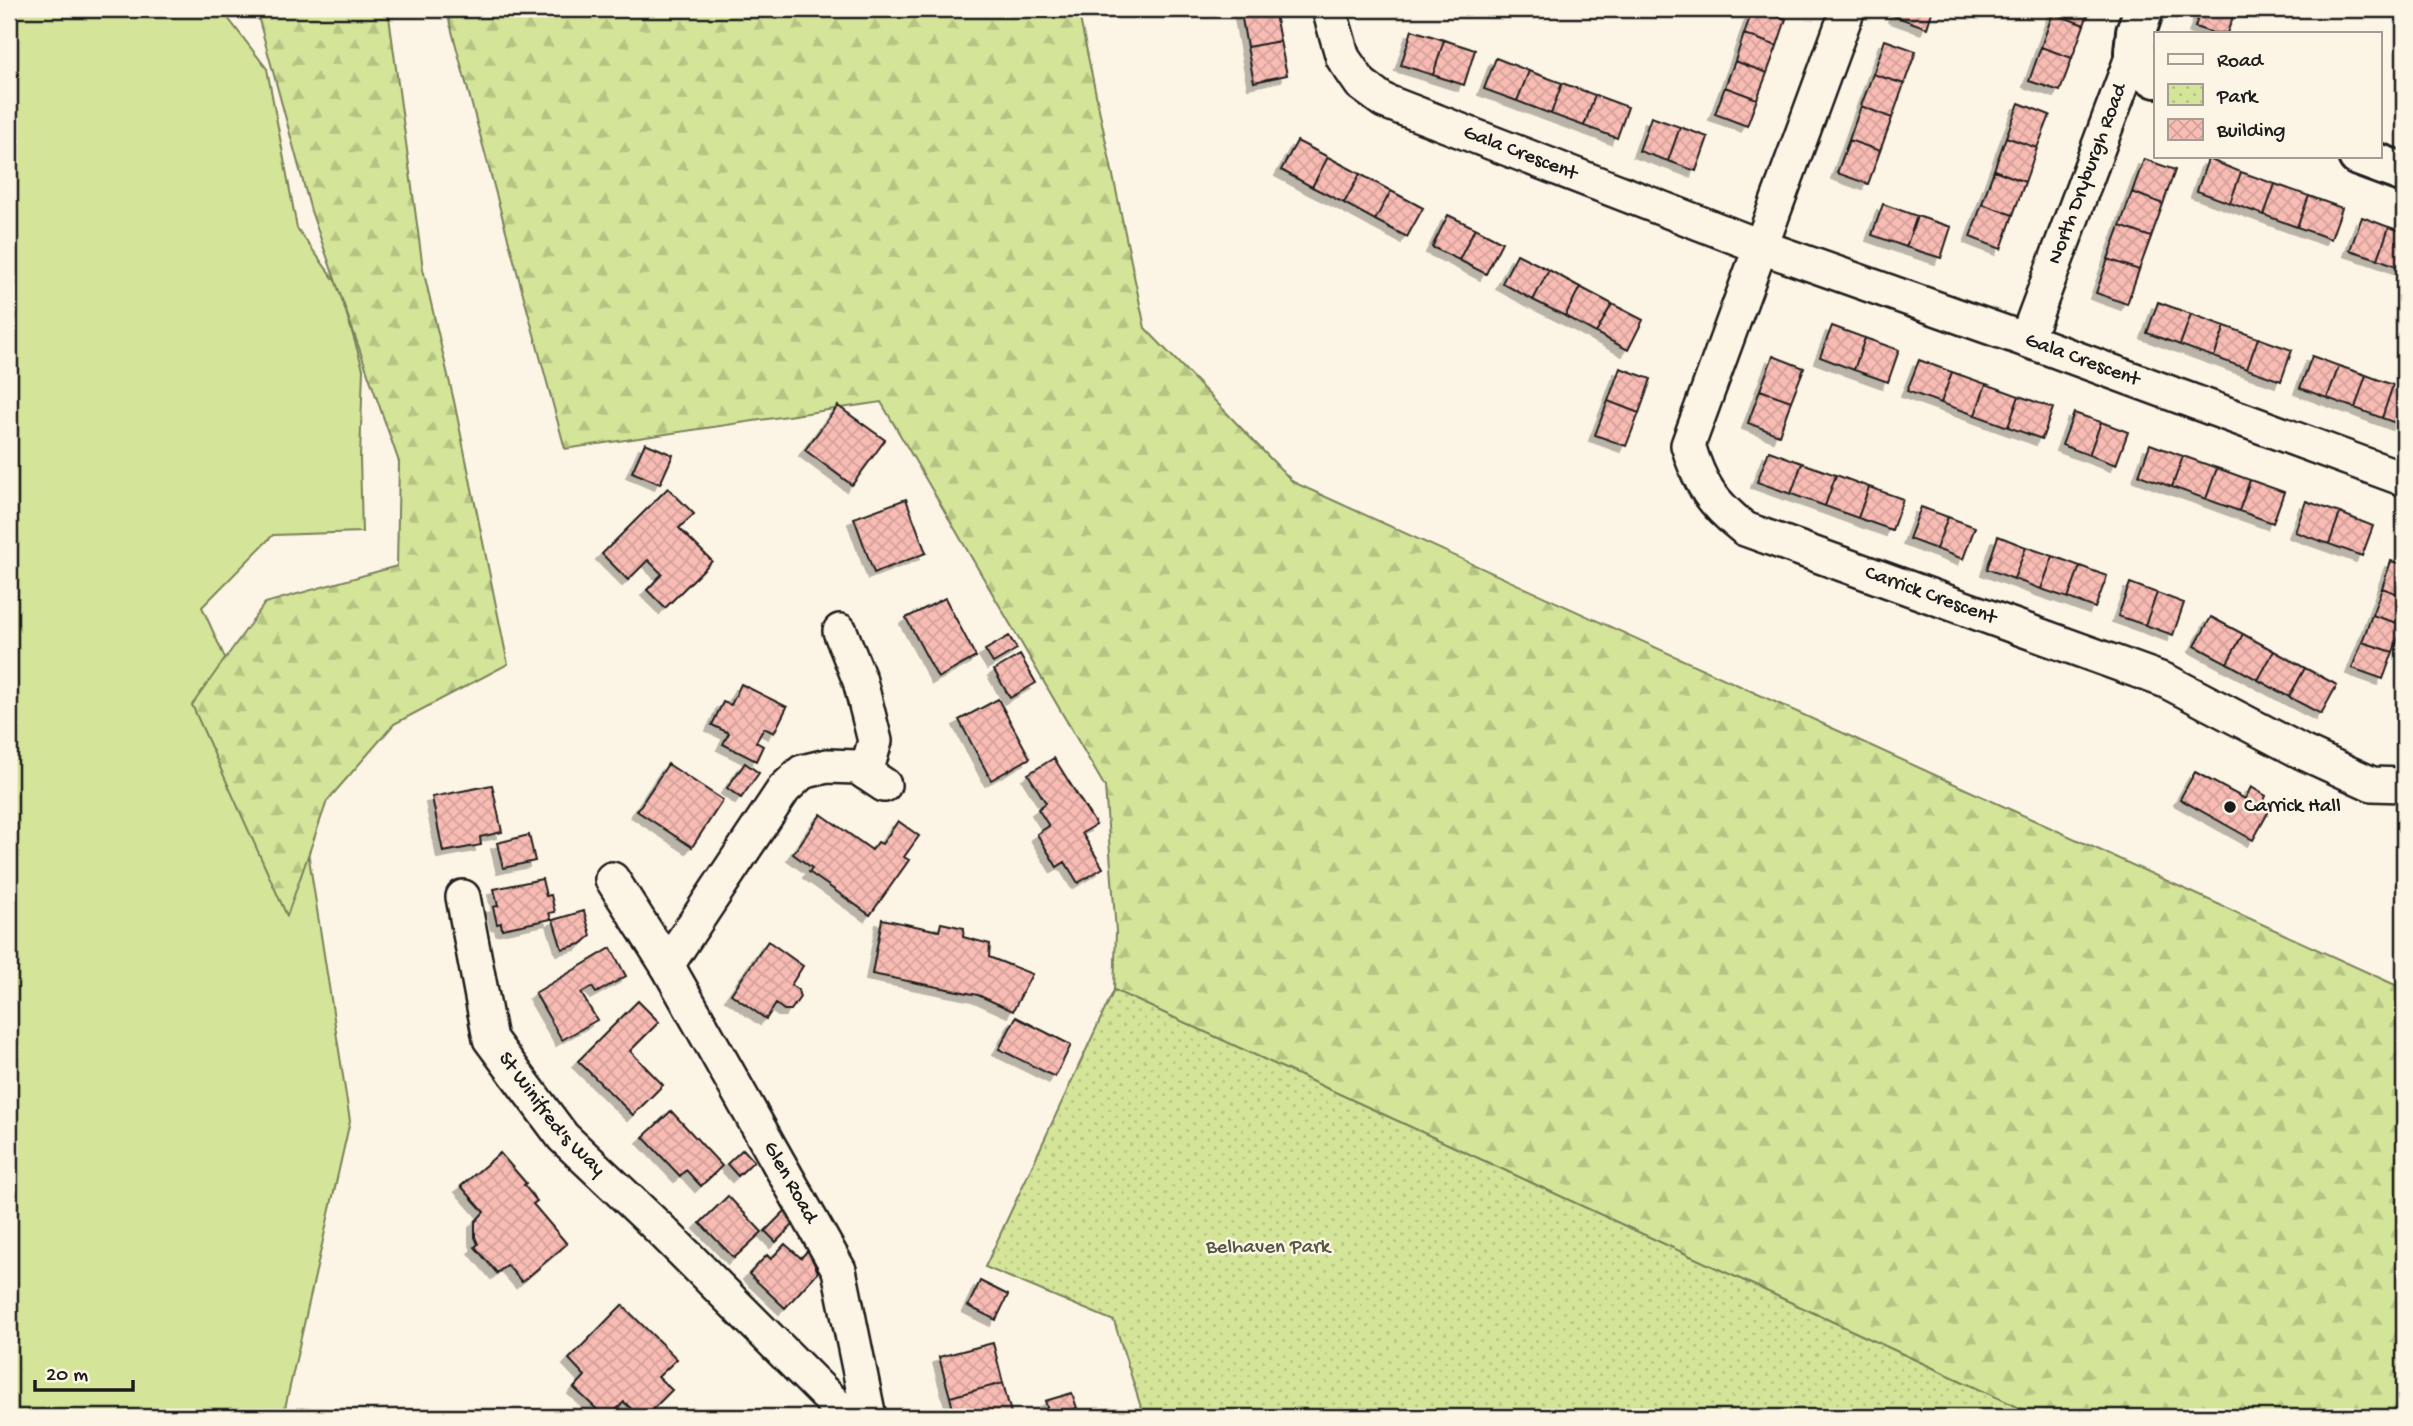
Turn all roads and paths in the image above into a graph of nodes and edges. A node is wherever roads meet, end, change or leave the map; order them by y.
1 (1329, 9) edge
2 (1848, 9) edge
3 (2144, 9) edge
4 (2145, 65) edge
5 (2363, 158) edge
6 (2404, 173) edge
7 (1759, 246) junction
8 (2026, 340) junction
9 (2404, 479) edge
10 (840, 631) dead end
11 (2404, 785) edge
12 (611, 879) dead end
13 (463, 897) dead end
14 (667, 965) junction
15 (848, 1417) edge
16 (869, 1417) edge

1 - 7 street, Gala Crescent
2 - 7 street
3 - 4 street, North Dryburgh Road
4 - 8 street, North Dryburgh Road
5 - 6 street
7 - 8 street, Gala Crescent
7 - 11 street, Carrick Crescent
8 - 9 street, Gala Crescent
10 - 14 street
12 - 14 street, Glen Road
13 - 15 street, St Winifred's Way
14 - 16 street, Glen Road

